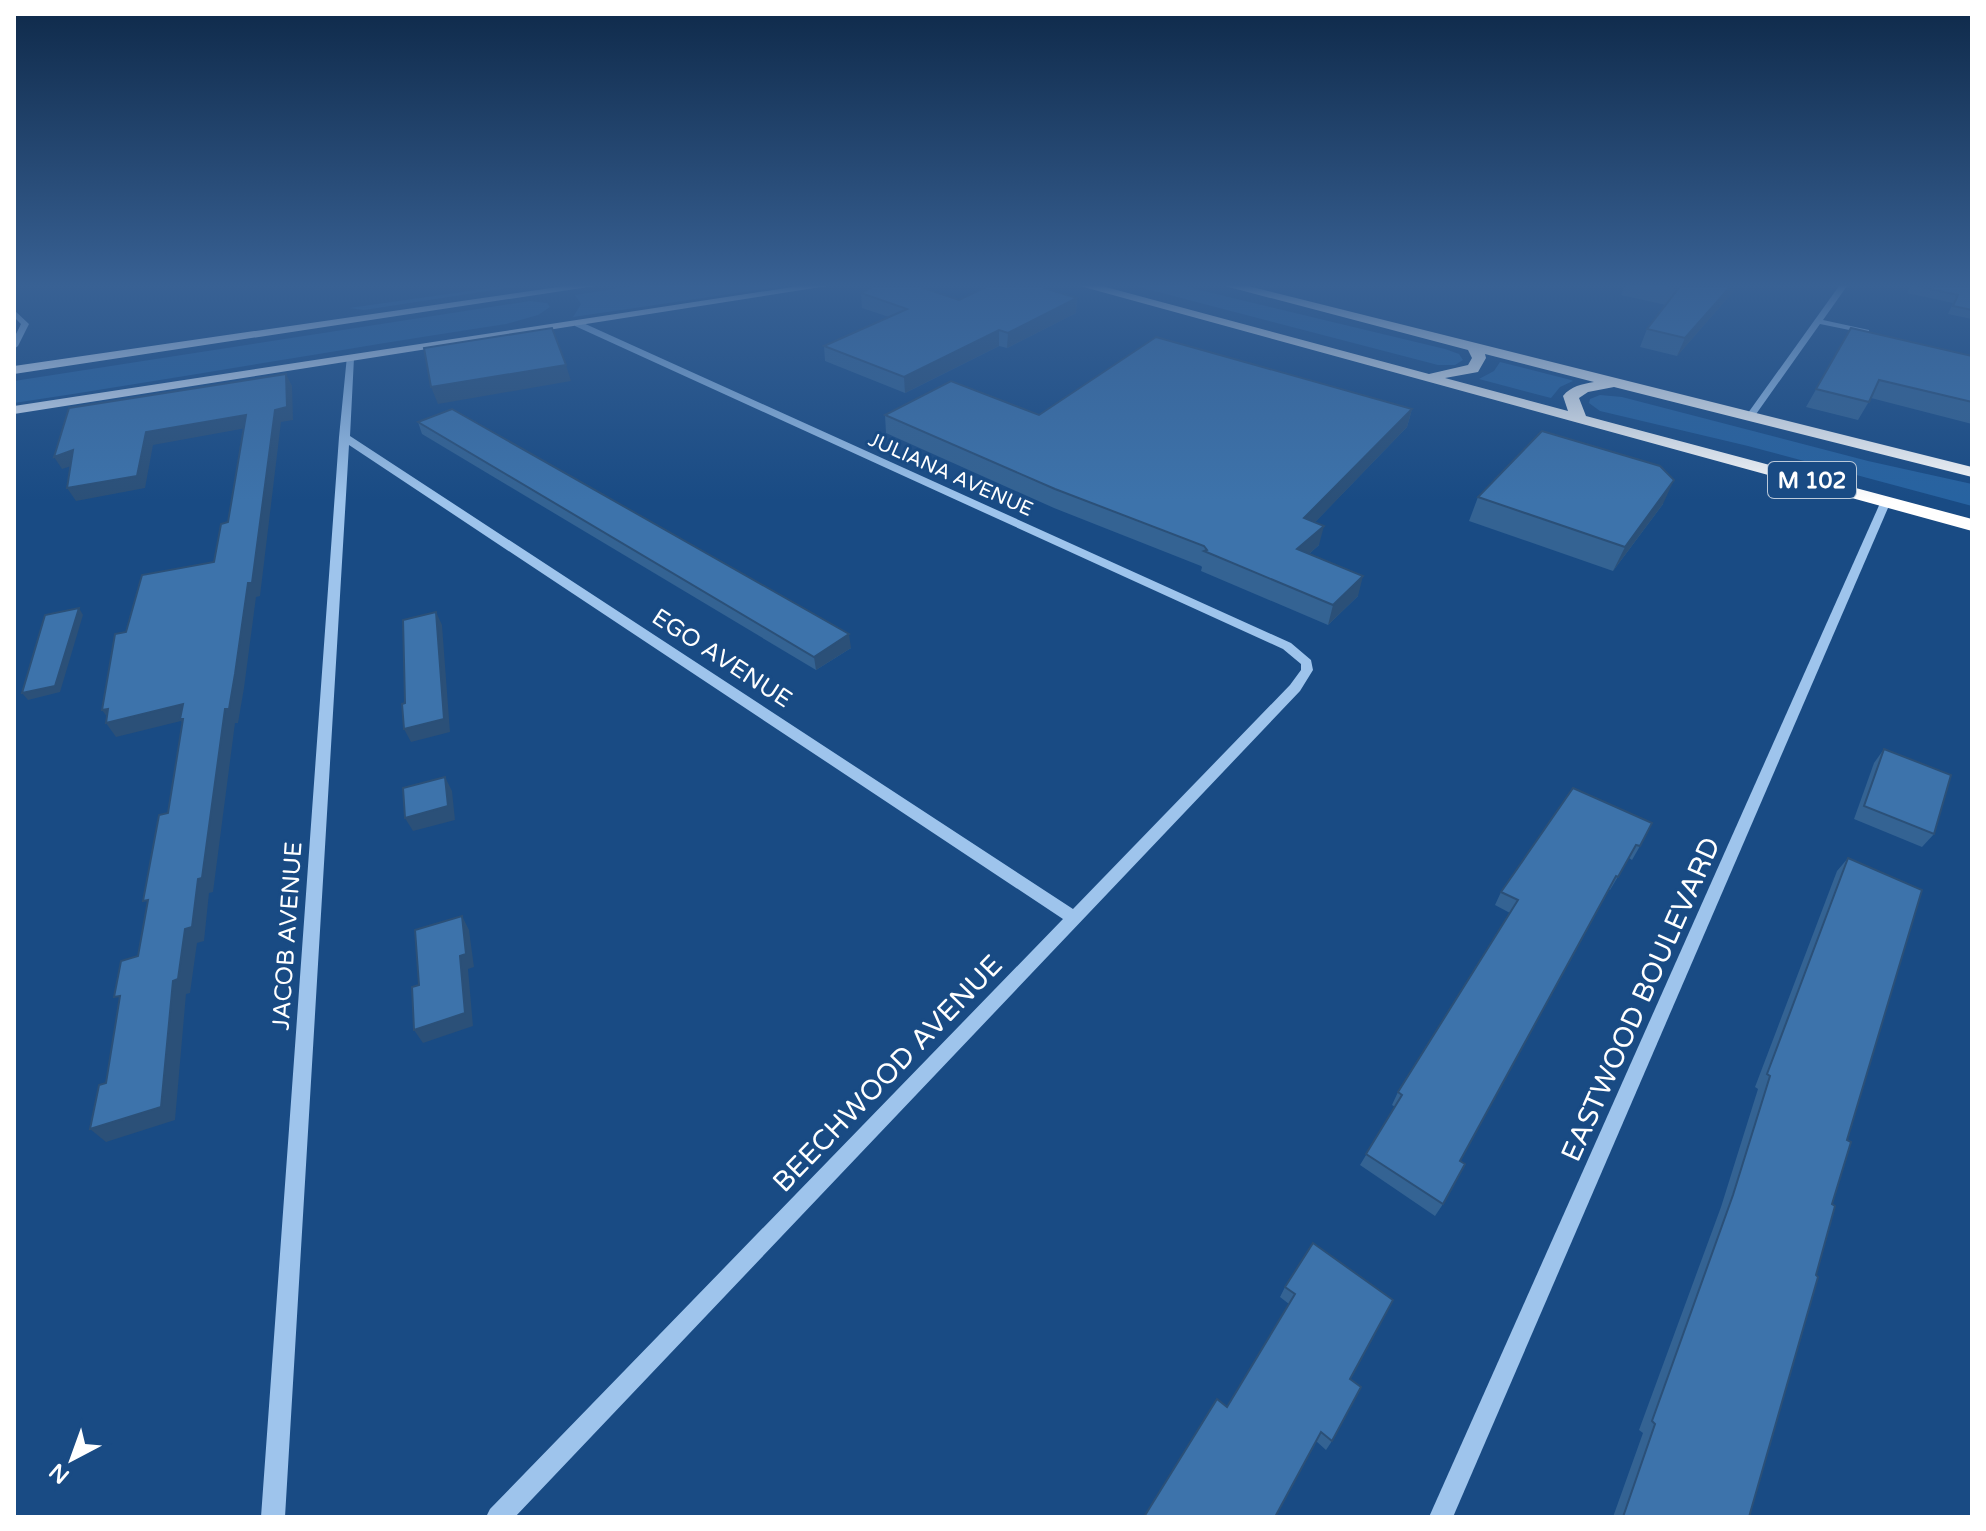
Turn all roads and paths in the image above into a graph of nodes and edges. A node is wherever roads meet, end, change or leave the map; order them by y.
1 (100, 357) edge
2 (354, 357) edge
3 (652, 357) edge
4 (1355, 357) edge
5 (1479, 357) edge
6 (1520, 357) edge
7 (1793, 357) edge
8 (350, 358) junction
9 (14, 370) edge
10 (1421, 375) junction
11 (1622, 383) junction
12 (14, 410) edge
13 (1751, 415) junction
14 (1578, 417) junction
15 (344, 437) junction
16 (1972, 472) edge
17 (1886, 501) junction
18 (1972, 525) edge
19 (1307, 663) joint
20 (1075, 918) junction
21 (273, 1517) edge
22 (498, 1517) edge
23 (1441, 1517) edge

1 - 9 main road
2 - 8 main road
3 - 19 street, JULIANA AVENUE
4 - 10 highway, M 102
5 - 10 highway
6 - 11 highway, M 102
7 - 13 street
8 - 12 main road
8 - 15 street, JACOB AVENUE
10 - 14 highway, M 102
11 - 13 highway, M 102
11 - 14 highway
13 - 16 highway, M 102
14 - 17 highway, M 102
15 - 20 street, EGO AVENUE
15 - 21 street, JACOB AVENUE
17 - 18 highway, M 102
17 - 23 street, EASTWOOD BOULEVARD
19 - 20 street, BEECHWOOD AVENUE
20 - 22 street, BEECHWOOD AVENUE

